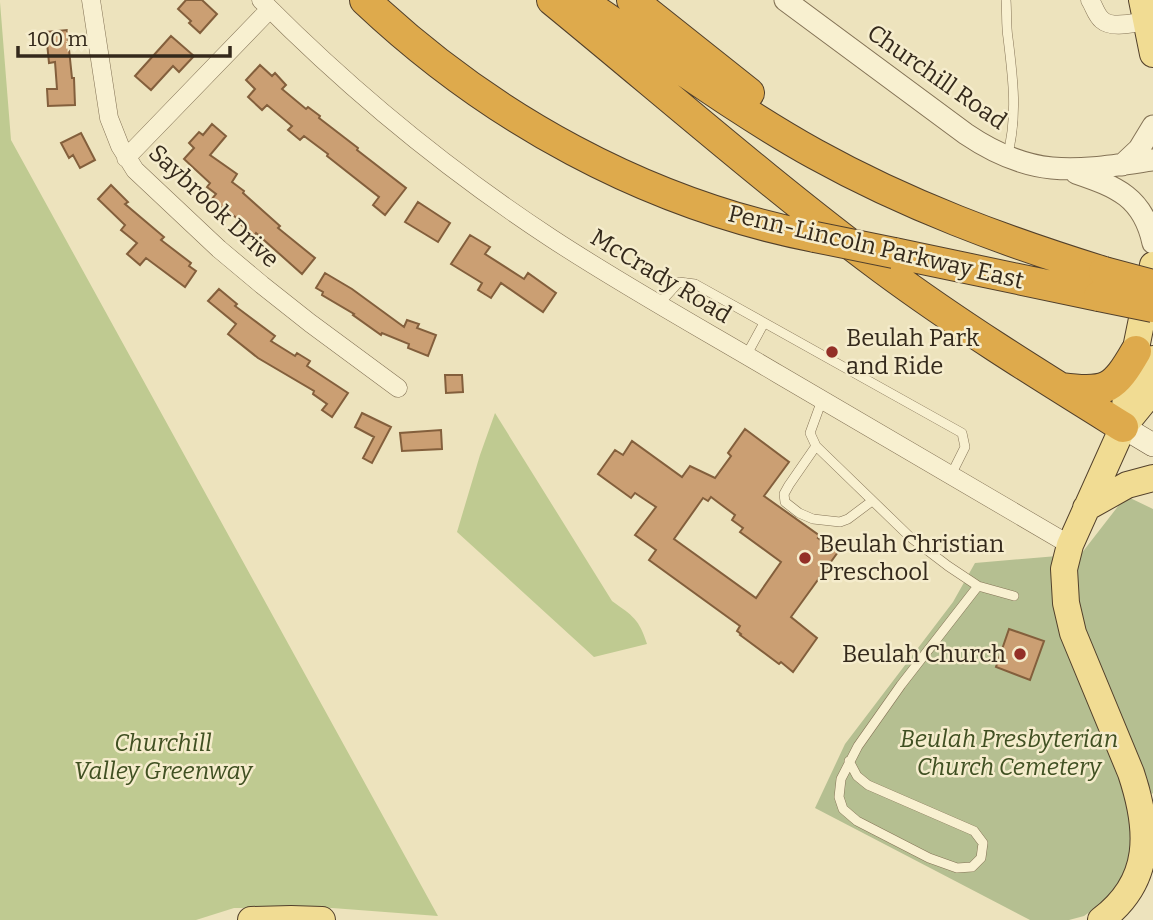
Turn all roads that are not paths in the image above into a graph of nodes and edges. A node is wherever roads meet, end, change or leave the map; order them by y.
1 (91, 0) edge
2 (365, 0) edge
3 (528, 0) edge
4 (552, 0) edge
5 (580, 0) edge
6 (632, 0) edge
7 (785, 0) edge
8 (1006, 0) edge
9 (1090, 0) edge
10 (265, 4) edge
11 (1144, 11) edge
12 (1153, 54) edge
13 (1153, 125) edge
14 (1007, 157) junction
15 (126, 158) junction
16 (1153, 160) edge
17 (1122, 165) junction
18 (751, 166) junction
19 (1064, 169) junction
20 (848, 171) junction
21 (1153, 243) edge
22 (1153, 265) edge
23 (1102, 284) junction
24 (1153, 285) edge
25 (659, 304) junction
26 (1153, 307) edge
27 (764, 323) junction
28 (746, 356) junction
29 (1148, 367) edge
30 (398, 388) dead end
31 (1059, 388) junction
32 (822, 400) junction
33 (1123, 427) junction
34 (1153, 445) edge
35 (816, 446) junction
36 (951, 475) junction
37 (1153, 478) edge
38 (872, 501) junction
39 (1086, 509) junction
40 (1070, 545) junction
41 (978, 586) junction
42 (1014, 596) dead end
43 (849, 761) junction
44 (1146, 878) edge
45 (251, 920) edge
46 (322, 920) edge
47 (1101, 920) edge

1 - 15 street, Saybrook Drive
2 - 23 highway, Penn-Lincoln Parkway East, bridge
3 - 18 highway
4 - 18 highway
5 - 20 highway, Penn-Lincoln Parkway East
6 - 20 highway
7 - 14 street, Churchill Road
8 - 14 lane
9 - 11 street
10 - 15 street
10 - 25 street, McCrady Road
11 - 12 main road
13 - 17 street
14 - 19 street, Churchill Road
15 - 30 street, Saybrook Drive
16 - 17 street, Churchill Road
17 - 19 street, Churchill Road
18 - 31 highway
19 - 21 street
20 - 23 highway, Penn-Lincoln Parkway East
22 - 29 main road
23 - 24 highway, Penn-Lincoln Parkway East, bridge
23 - 26 highway, Penn-Lincoln Parkway East, bridge
25 - 27 lane
25 - 28 street, McCrady Road
27 - 28 lane
27 - 36 lane
28 - 32 street, McCrady Road
29 - 31 highway
29 - 33 main road
31 - 33 highway
32 - 35 lane
32 - 36 street, McCrady Road
33 - 34 main road
33 - 39 main road
35 - 38 lane
35 - 38 lane
36 - 40 street, McCrady Road
37 - 39 main road
38 - 41 lane
39 - 40 main road
40 - 44 main road
41 - 42 lane
41 - 43 lane
43 - 43 lane
44 - 47 main road
45 - 46 main road

